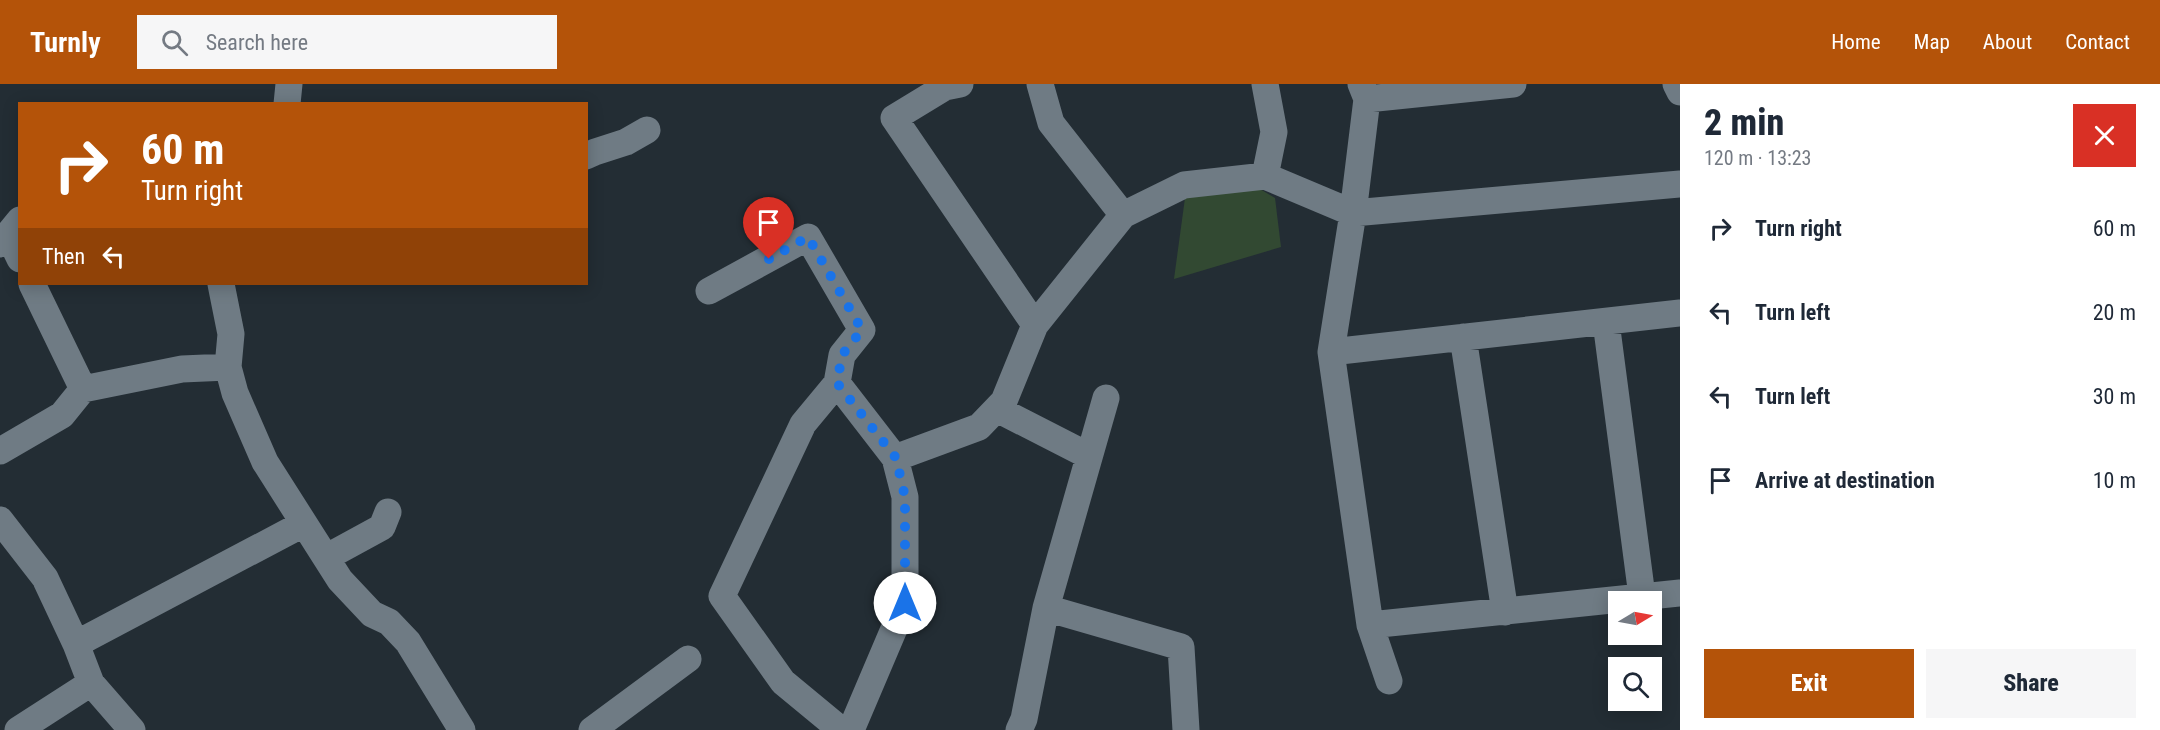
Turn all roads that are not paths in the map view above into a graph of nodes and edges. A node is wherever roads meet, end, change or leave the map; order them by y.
1 (289, 84) edge
2 (960, 84) edge
3 (1040, 84) edge
4 (1265, 84) edge
5 (1513, 84) edge
6 (1676, 84) edge
7 (1364, 92) edge
8 (1680, 92) edge
9 (286, 102) edge
10 (647, 130) dead end
11 (588, 155) edge
12 (1265, 176) junction
13 (1680, 184) edge
14 (1353, 213) junction
15 (1123, 215) junction
16 (9, 233) edge
17 (18, 254) edge
18 (32, 285) edge
19 (221, 285) edge
20 (710, 291) dead end
21 (1680, 313) edge
22 (1606, 322) junction
23 (1035, 325) junction
24 (1463, 337) junction
25 (1331, 352) junction
26 (228, 367) junction
27 (837, 383) junction
28 (82, 389) junction
29 (1106, 398) dead end
30 (997, 409) junction
31 (0, 451) edge
32 (1089, 456) junction
33 (896, 458) junction
34 (388, 512) dead end
35 (0, 520) edge
36 (303, 525) junction
37 (327, 557) junction
38 (1641, 591) edge
39 (1680, 593) edge
40 (1662, 594) edge
41 (1608, 600) edge
42 (1046, 608) junction
43 (1505, 612) junction
44 (1370, 625) junction
45 (76, 644) junction
46 (688, 659) dead end
47 (1389, 681) dead end
48 (91, 683) junction
49 (18, 730) edge
50 (132, 730) edge
51 (462, 730) edge
52 (592, 730) edge
53 (842, 730) edge
54 (850, 730) edge
55 (1019, 730) edge
56 (1185, 730) edge

1 - 9 street
2 - 23 street
3 - 15 street
4 - 12 street
5 - 7 street
6 - 8 street
7 - 14 street
10 - 11 street
12 - 14 street
12 - 15 street
13 - 14 street
14 - 25 street
15 - 23 street
16 - 17 street
18 - 28 street
19 - 26 street
20 - 27 street
21 - 22 street
22 - 24 street
22 - 38 street
23 - 30 street
24 - 25 street
24 - 43 street
25 - 44 street
26 - 28 street
26 - 36 street
27 - 33 street
27 - 53 street
28 - 31 street
29 - 32 street
30 - 32 street
30 - 33 street
32 - 42 street
33 - 54 street
34 - 37 street
35 - 45 street
36 - 37 street
36 - 45 street
37 - 51 street
39 - 40 street
41 - 43 street
42 - 55 street
42 - 56 street
43 - 44 street
44 - 47 street
45 - 48 street
46 - 52 street
48 - 49 street
48 - 50 street

